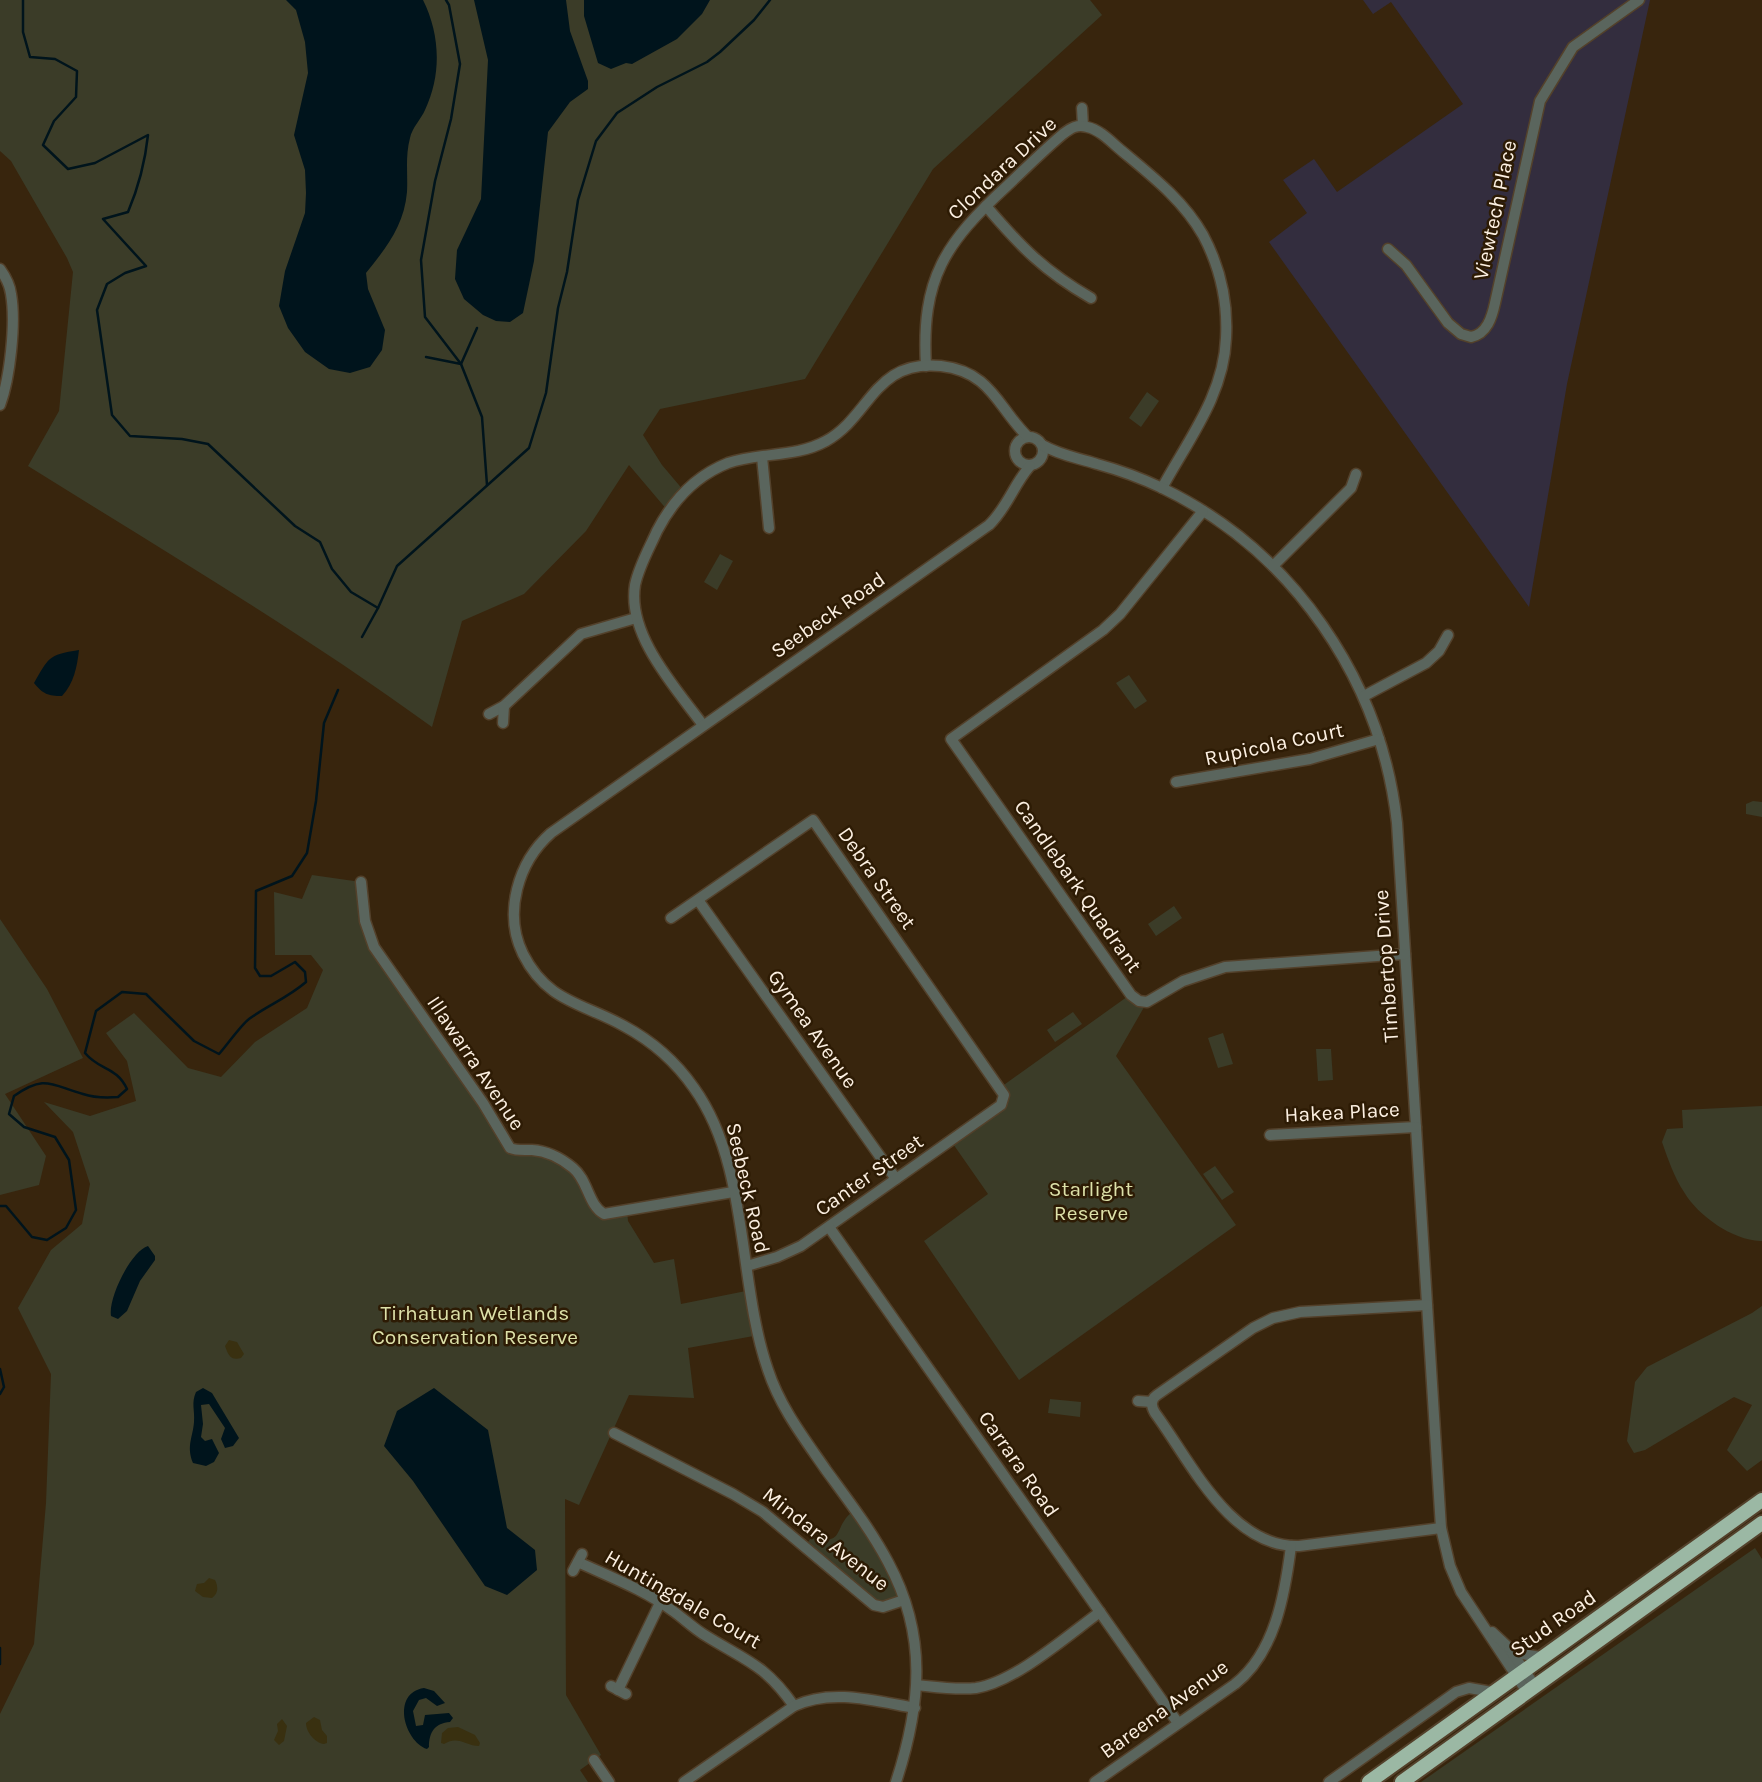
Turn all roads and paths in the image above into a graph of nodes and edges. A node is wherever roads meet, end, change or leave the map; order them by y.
1 (1639, 0) edge
2 (1082, 108) dead end
3 (1083, 126) junction
4 (986, 205) junction
5 (1388, 249) dead end
6 (0, 269) edge
7 (1091, 298) dead end
8 (926, 366) junction
9 (0, 405) edge
10 (1012, 422) junction
11 (1028, 437) junction
12 (1042, 445) junction
13 (1016, 446) junction
14 (1061, 455) junction
15 (762, 457) junction
16 (1017, 459) junction
17 (1041, 459) junction
18 (1030, 466) junction
19 (1356, 474) dead end
20 (1018, 480) junction
21 (1162, 488) junction
22 (1203, 511) junction
23 (769, 528) dead end
24 (1273, 566) junction
25 (636, 618) junction
26 (1448, 635) dead end
27 (1364, 696) junction
28 (504, 706) junction
29 (489, 714) dead end
30 (503, 723) dead end
31 (703, 725) junction
32 (1379, 738) junction
33 (1176, 782) dead end
34 (361, 882) dead end
35 (698, 900) junction
36 (671, 918) dead end
37 (1405, 954) junction
38 (1004, 1100) joint
39 (1416, 1127) junction
40 (1270, 1135) dead end
41 (896, 1179) junction
42 (733, 1192) junction
43 (829, 1227) junction
44 (747, 1266) junction
45 (1427, 1305) junction
46 (1138, 1401) dead end
47 (1152, 1402) junction
48 (614, 1433) dead end
49 (1762, 1500) edge
50 (1762, 1523) edge
51 (1441, 1528) junction
52 (1290, 1546) junction
53 (578, 1562) dead end
54 (904, 1600) junction
55 (660, 1603) junction
56 (1100, 1612) junction
57 (1487, 1627) junction
58 (1508, 1647) junction
59 (1542, 1657) junction
60 (1519, 1673) junction
61 (916, 1685) junction
62 (1531, 1689) junction
63 (618, 1690) dead end
64 (1492, 1692) junction
65 (794, 1706) junction
66 (915, 1707) junction
67 (1178, 1723) junction
68 (594, 1760) dead end
69 (609, 1782) edge
70 (684, 1782) edge
71 (896, 1782) edge
72 (1095, 1782) edge
73 (1329, 1782) edge
74 (1368, 1782) edge
75 (1402, 1782) edge

1 - 5 street, Viewtech Place
2 - 3 street, Clondara Drive
3 - 4 street, Clondara Drive
3 - 21 street, Clondara Drive
4 - 7 street
4 - 8 street, Clondara Drive
6 - 9 street
8 - 10 street
8 - 15 street
10 - 11 street
10 - 13 street
11 - 12 street
11 - 13 street
12 - 14 street, Timbertop Drive
12 - 17 street
13 - 16 street
14 - 17 street, Timbertop Drive
14 - 21 street, Timbertop Drive
15 - 23 street
15 - 25 street
16 - 18 street
16 - 20 street
17 - 18 street
18 - 20 street, Seebeck Road
19 - 24 street
20 - 31 street, Seebeck Road
21 - 22 street, Timbertop Drive
22 - 24 street, Timbertop Drive
22 - 37 street, Candlebark Quadrant
24 - 27 street, Timbertop Drive
25 - 28 street
25 - 31 street
26 - 27 street
27 - 32 street, Timbertop Drive
28 - 29 street
28 - 30 street
31 - 42 street, Seebeck Road
32 - 33 street, Rupicola Court
32 - 37 street, Timbertop Drive
34 - 42 street, Illawarra Avenue
35 - 36 street, Debra Street
35 - 38 street, Debra Street
35 - 41 street, Gymea Avenue
37 - 39 street, Timbertop Drive
38 - 41 street, Canter Street
39 - 40 street, Hakea Place
39 - 45 street, Timbertop Drive
41 - 43 street, Canter Street
42 - 44 street, Seebeck Road
43 - 44 street, Canter Street
43 - 56 street, Carrara Road
44 - 54 street, Seebeck Road
45 - 47 street
45 - 51 street, Timbertop Drive
46 - 47 street
47 - 52 street
48 - 54 street, Mindara Avenue
49 - 59 highway, Stud Road
50 - 62 highway, Stud Road
51 - 52 street
51 - 57 street, Timbertop Drive
52 - 67 street, Bareena Avenue
53 - 55 street, Huntingdale Court
54 - 61 street, Seebeck Road
55 - 63 street
55 - 65 street, Huntingdale Court
56 - 61 street
56 - 67 street, Carrara Road
57 - 58 street, Timbertop Drive
57 - 60 street, Timbertop Drive
58 - 59 street
58 - 60 street, Timbertop Drive
59 - 60 highway, Stud Road
60 - 62 street, Timbertop Drive
60 - 64 highway, Stud Road
61 - 66 street, Seebeck Road
62 - 75 highway, Stud Road
64 - 73 street
64 - 74 highway, Stud Road
65 - 66 street
65 - 70 street
66 - 71 street, Seebeck Road
67 - 72 street, Bareena Avenue
68 - 69 street

